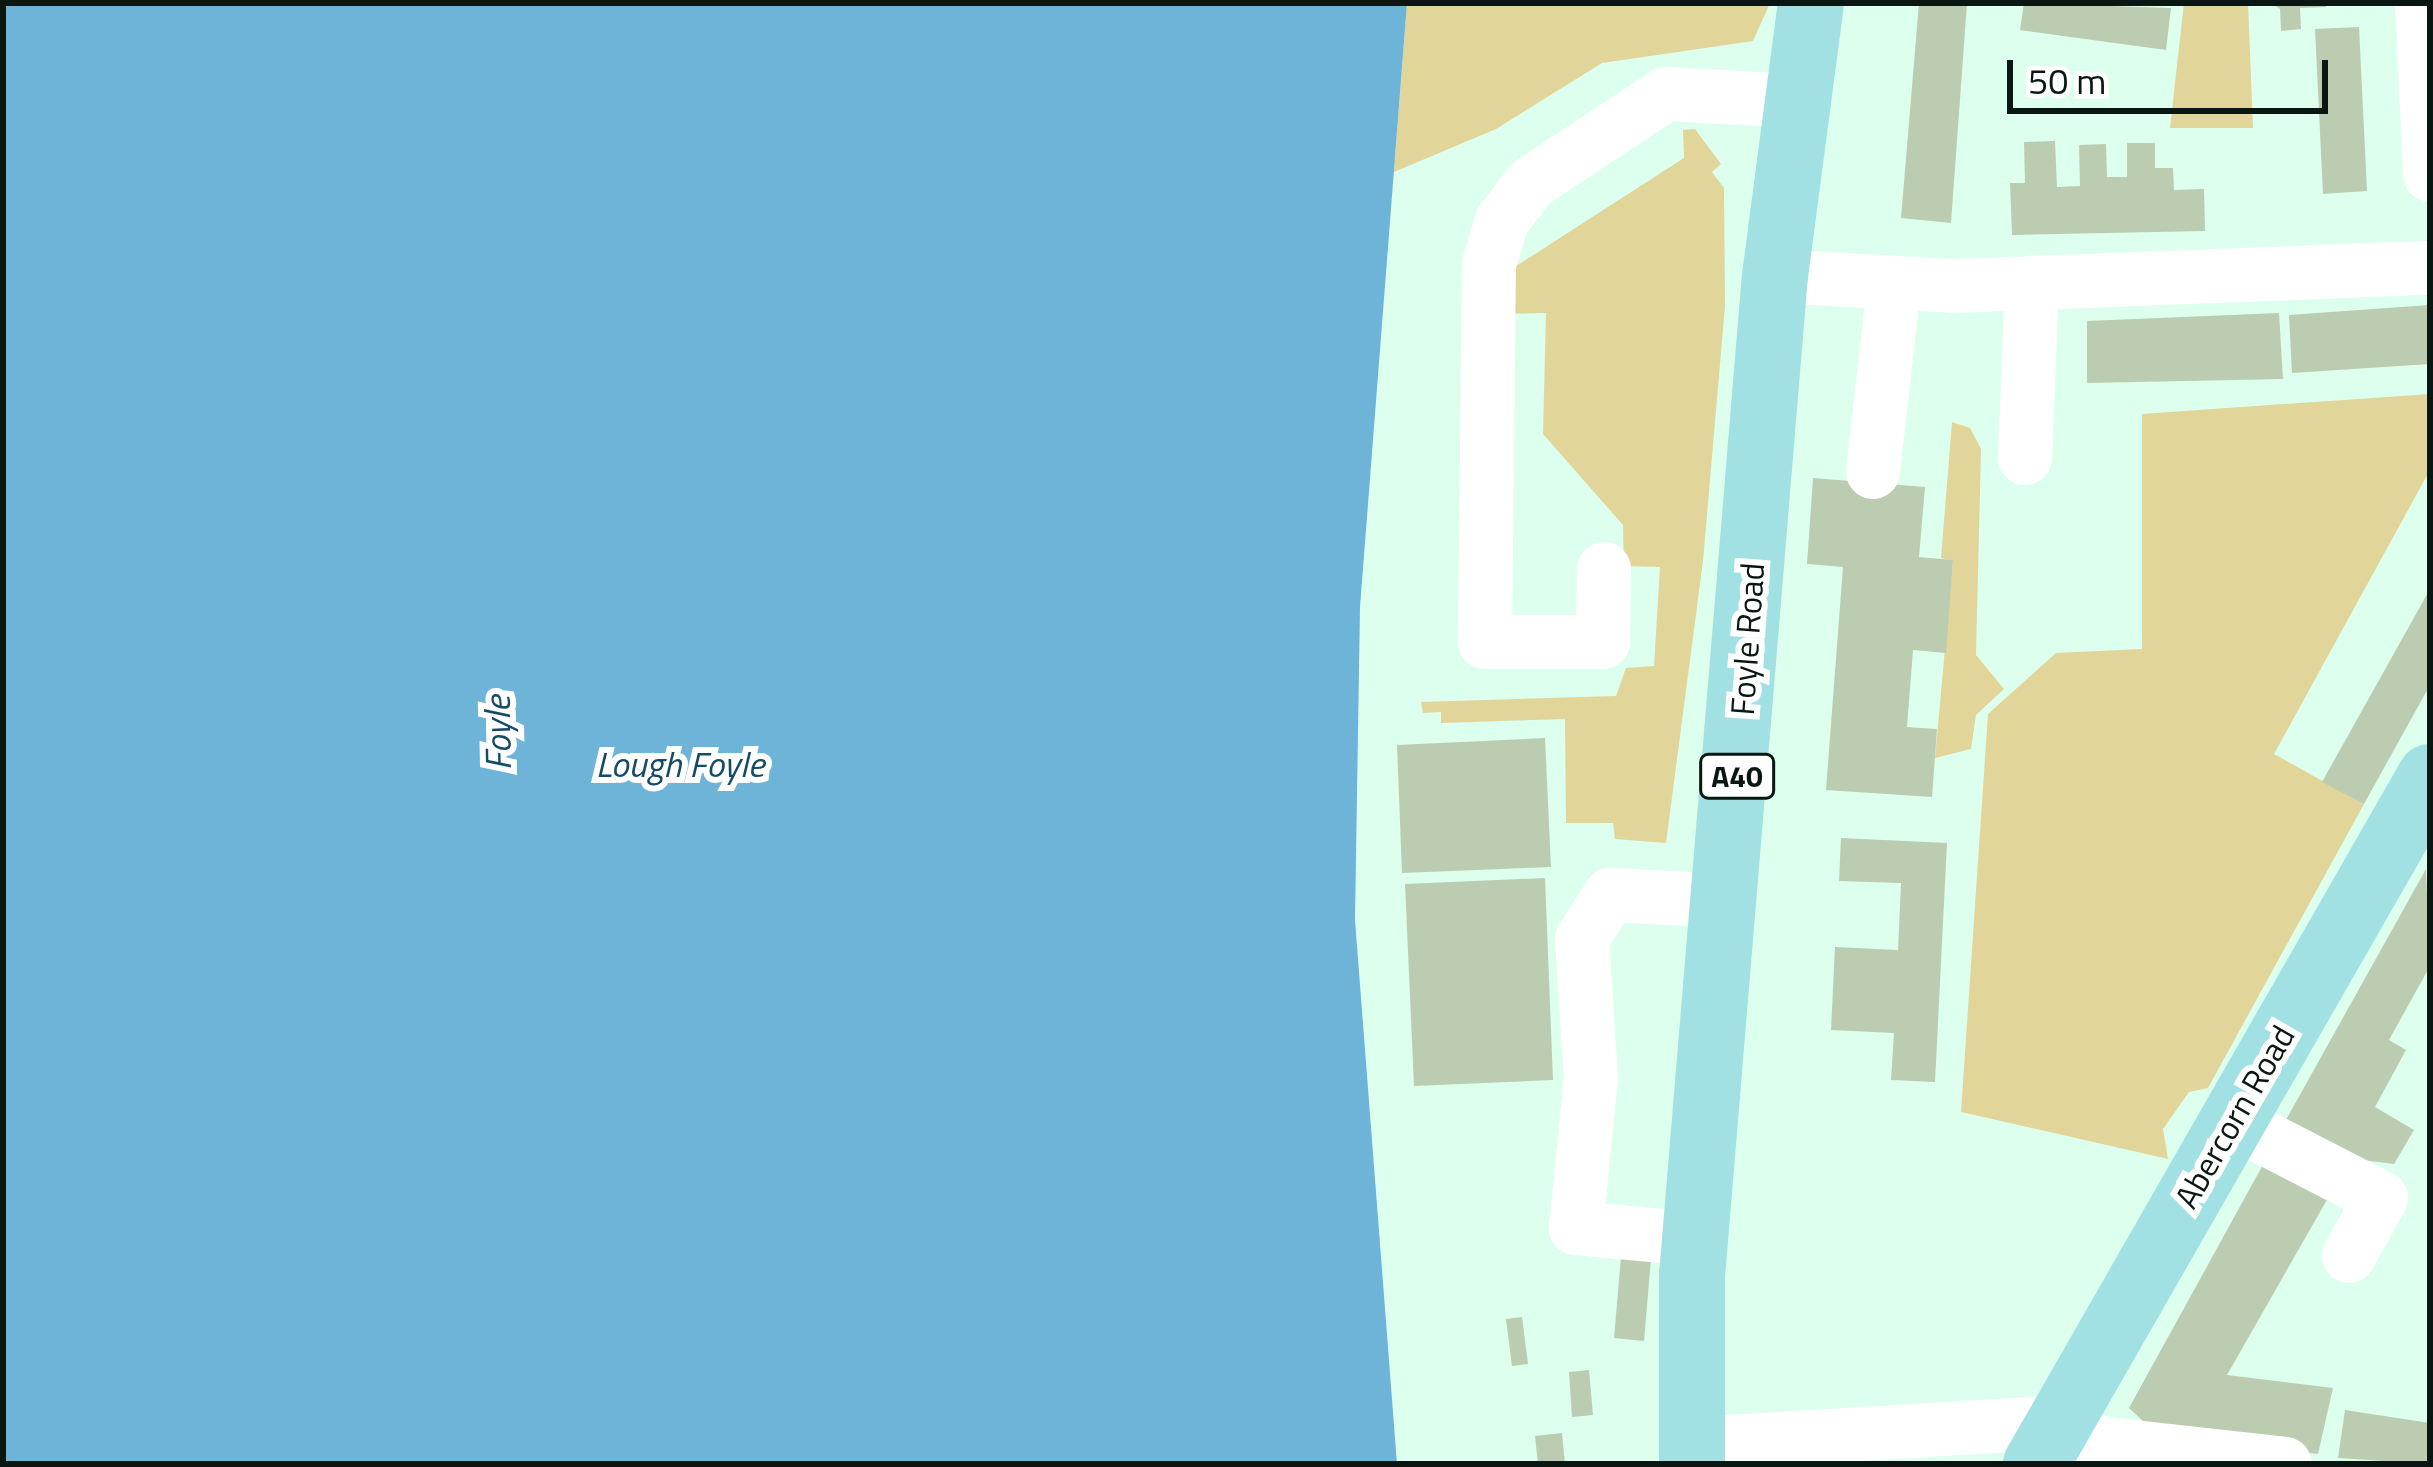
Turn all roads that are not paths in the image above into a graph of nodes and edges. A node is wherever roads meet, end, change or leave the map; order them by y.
1 (1811, 3) edge
2 (2422, 3) edge
3 (1798, 100) junction
4 (2430, 175) edge
5 (2430, 268) edge
6 (1775, 276) junction
7 (2032, 282) junction
8 (1894, 284) junction
9 (2025, 458) dead end
10 (1873, 472) dead end
11 (1604, 568) dead end
12 (2421, 814) edge
13 (1729, 901) junction
14 (2232, 1121) junction
15 (2348, 1256) dead end
16 (1694, 1257) junction
17 (2041, 1452) edge
18 (1678, 1457) edge
19 (2284, 1464) edge

1 - 3 main road, Foyle Road / A40
2 - 4 street
3 - 6 main road, Foyle Road / A40
3 - 11 street
5 - 7 street
6 - 8 street
6 - 13 main road, Foyle Road / A40
7 - 8 street
7 - 9 street
8 - 10 street
12 - 14 main road, Abercorn Road
13 - 16 main road, Foyle Road / A40
13 - 16 street
14 - 15 street
14 - 17 main road, Abercorn Road
16 - 18 main road, Foyle Road / A40
17 - 18 street
17 - 19 street

